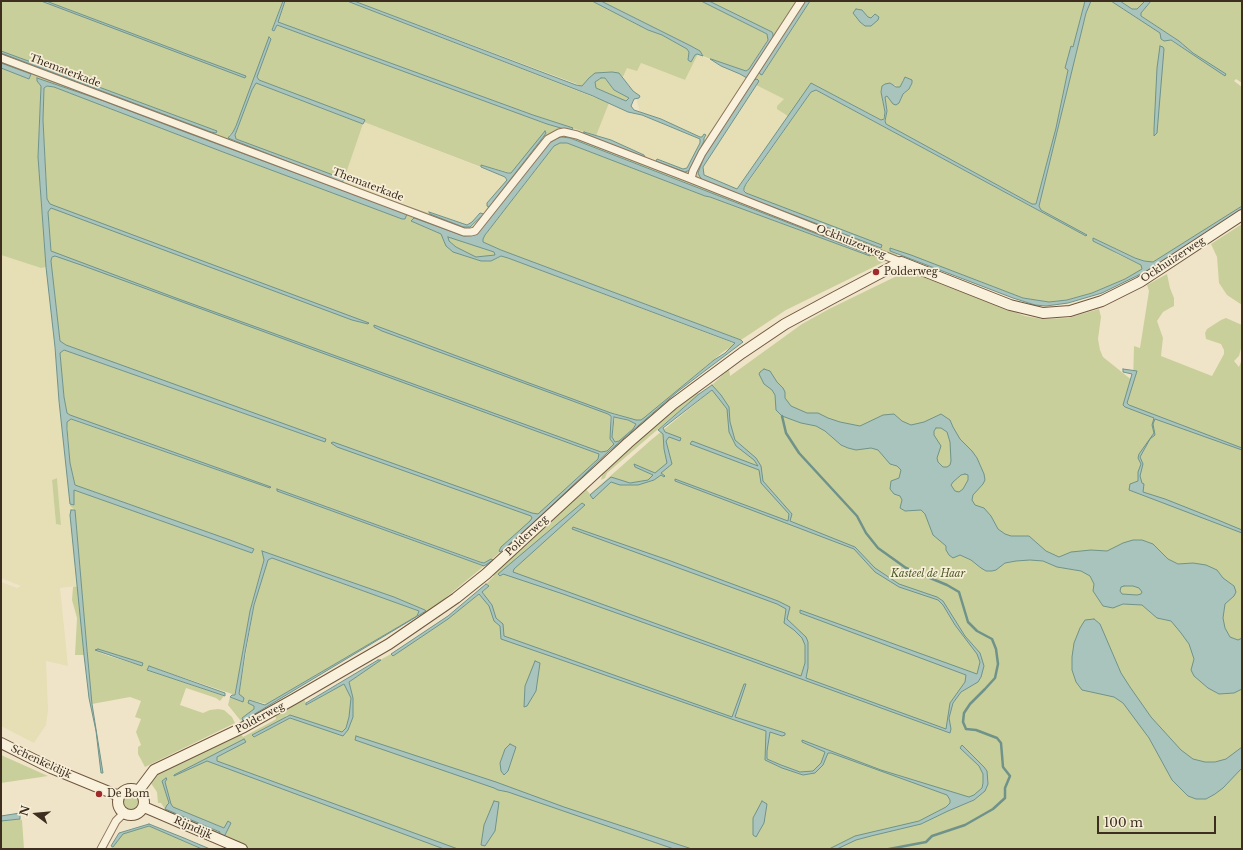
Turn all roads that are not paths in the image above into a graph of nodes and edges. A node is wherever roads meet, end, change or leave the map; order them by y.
1 (801, 1) edge
2 (1, 58) edge
3 (691, 179) junction
4 (1242, 215) edge
5 (902, 262) junction
6 (1, 743) edge
7 (138, 790) junction
8 (119, 796) junction
9 (144, 807) junction
10 (124, 813) junction
11 (101, 849) edge
12 (242, 849) edge

1 - 3 street
2 - 3 street, Thematerkade
3 - 5 street, Ockhuizerweg
4 - 5 street, Ockhuizerweg
5 - 7 street, Polderweg
6 - 8 street, Schenkeldijk
7 - 8 street
7 - 9 street
8 - 10 street
9 - 10 street
9 - 12 street, Rijndijk
10 - 11 street

